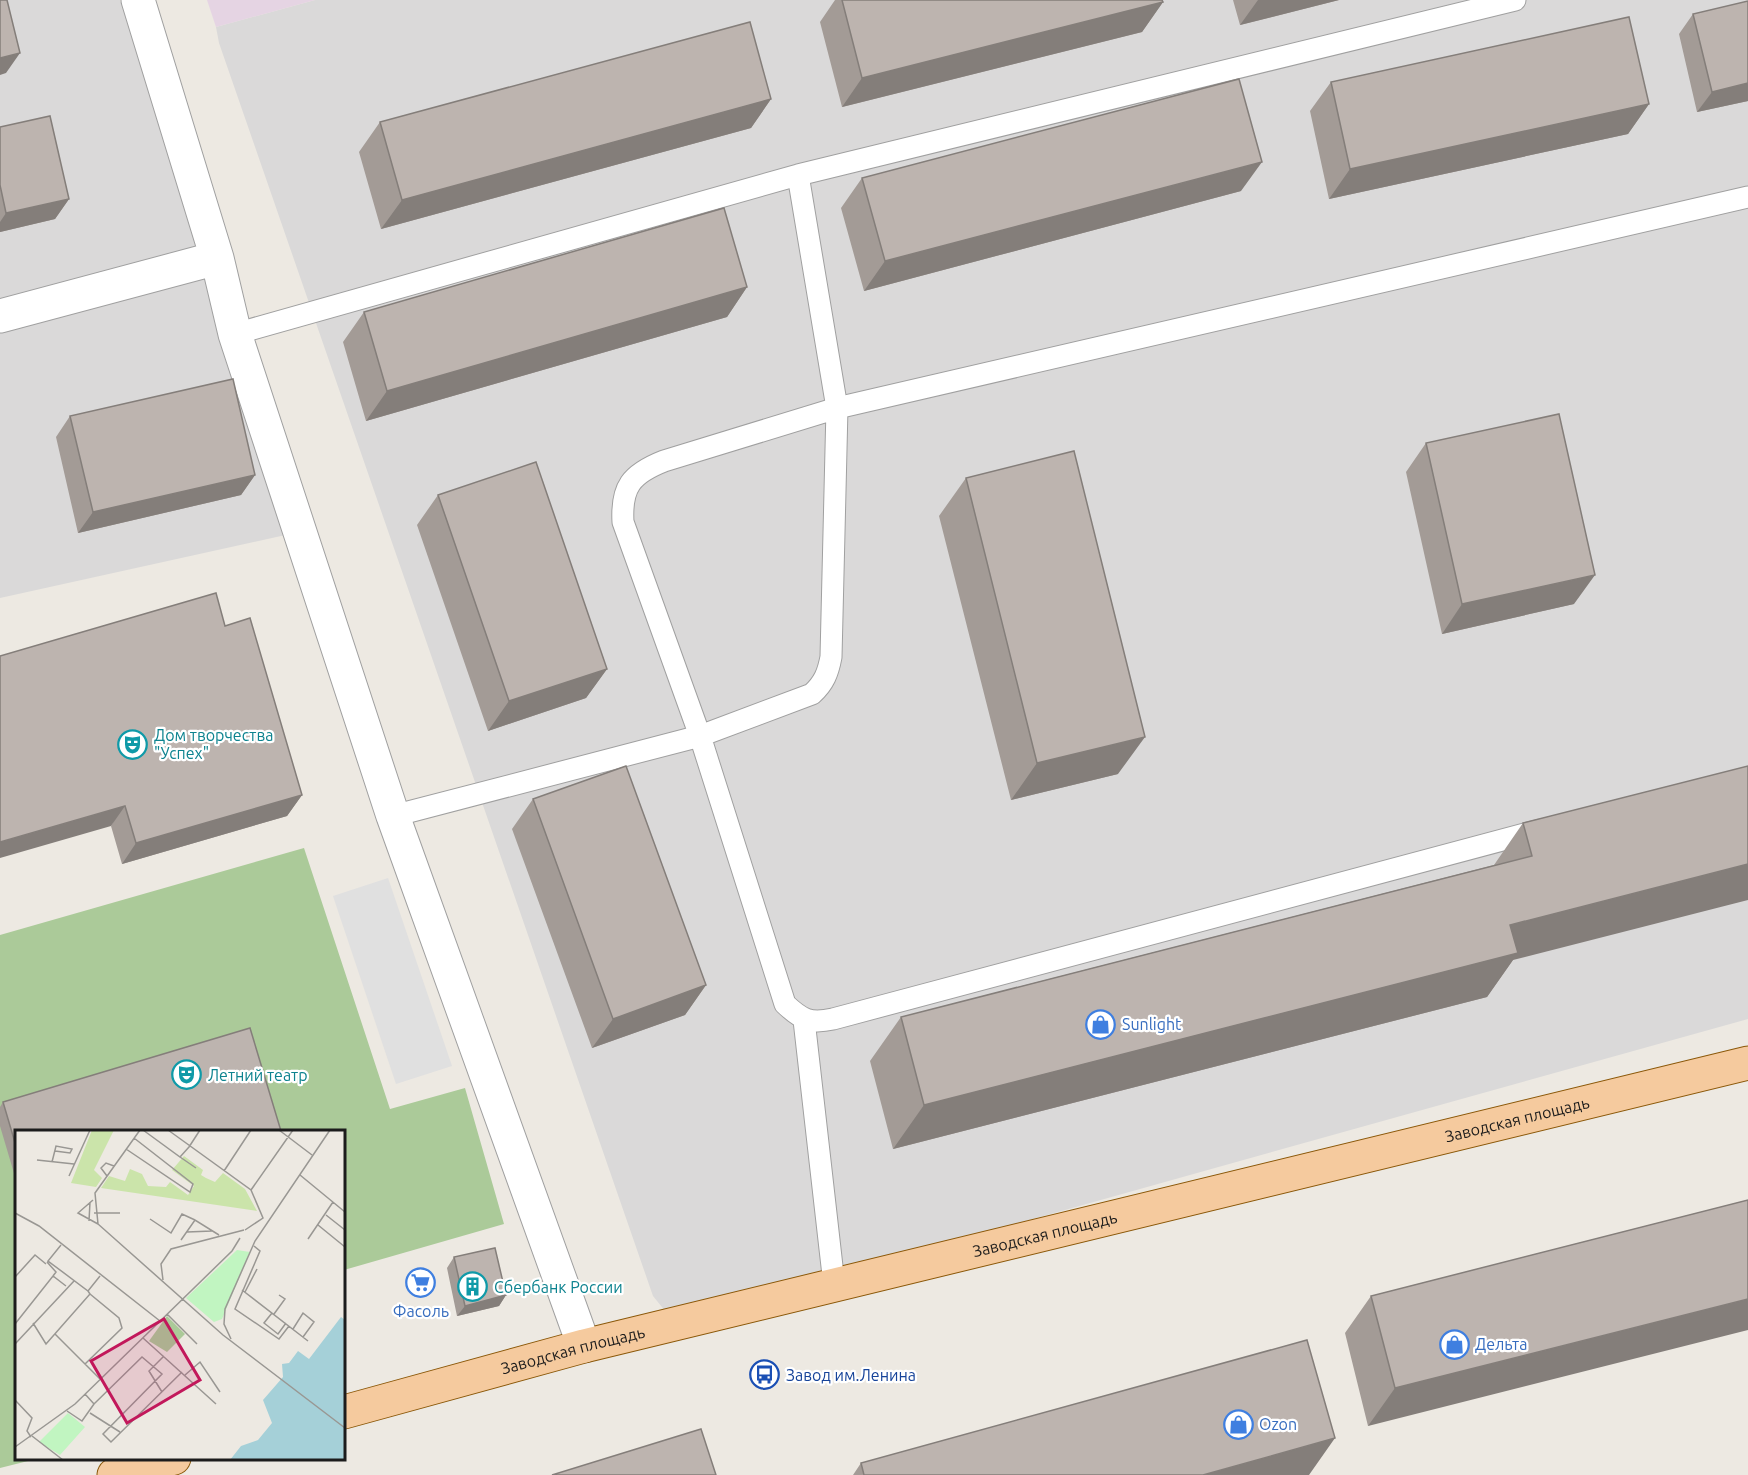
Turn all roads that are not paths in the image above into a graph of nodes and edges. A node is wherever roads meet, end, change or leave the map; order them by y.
1 (138, 0) edge
2 (1515, 0) edge
3 (798, 175) junction
4 (1748, 197) edge
5 (217, 258) junction
6 (0, 316) edge
7 (235, 334) junction
8 (837, 408) junction
9 (700, 736) junction
10 (393, 816) junction
11 (1563, 824) edge
12 (804, 1020) junction
13 (1748, 1063) edge
14 (834, 1284) junction
15 (584, 1346) junction
16 (345, 1412) edge
17 (167, 1460) edge
18 (114, 1475) edge

1 - 5 street
2 - 3 lane
3 - 7 lane
3 - 8 lane
4 - 8 lane
5 - 6 street
5 - 7 street
7 - 10 street
8 - 9 lane
8 - 9 lane
9 - 10 lane
9 - 12 lane
10 - 15 street
11 - 12 lane
12 - 14 lane
13 - 14 main road, Заводская площадь
14 - 15 main road, Заводская площадь
15 - 16 main road, Заводская площадь
17 - 18 main road

